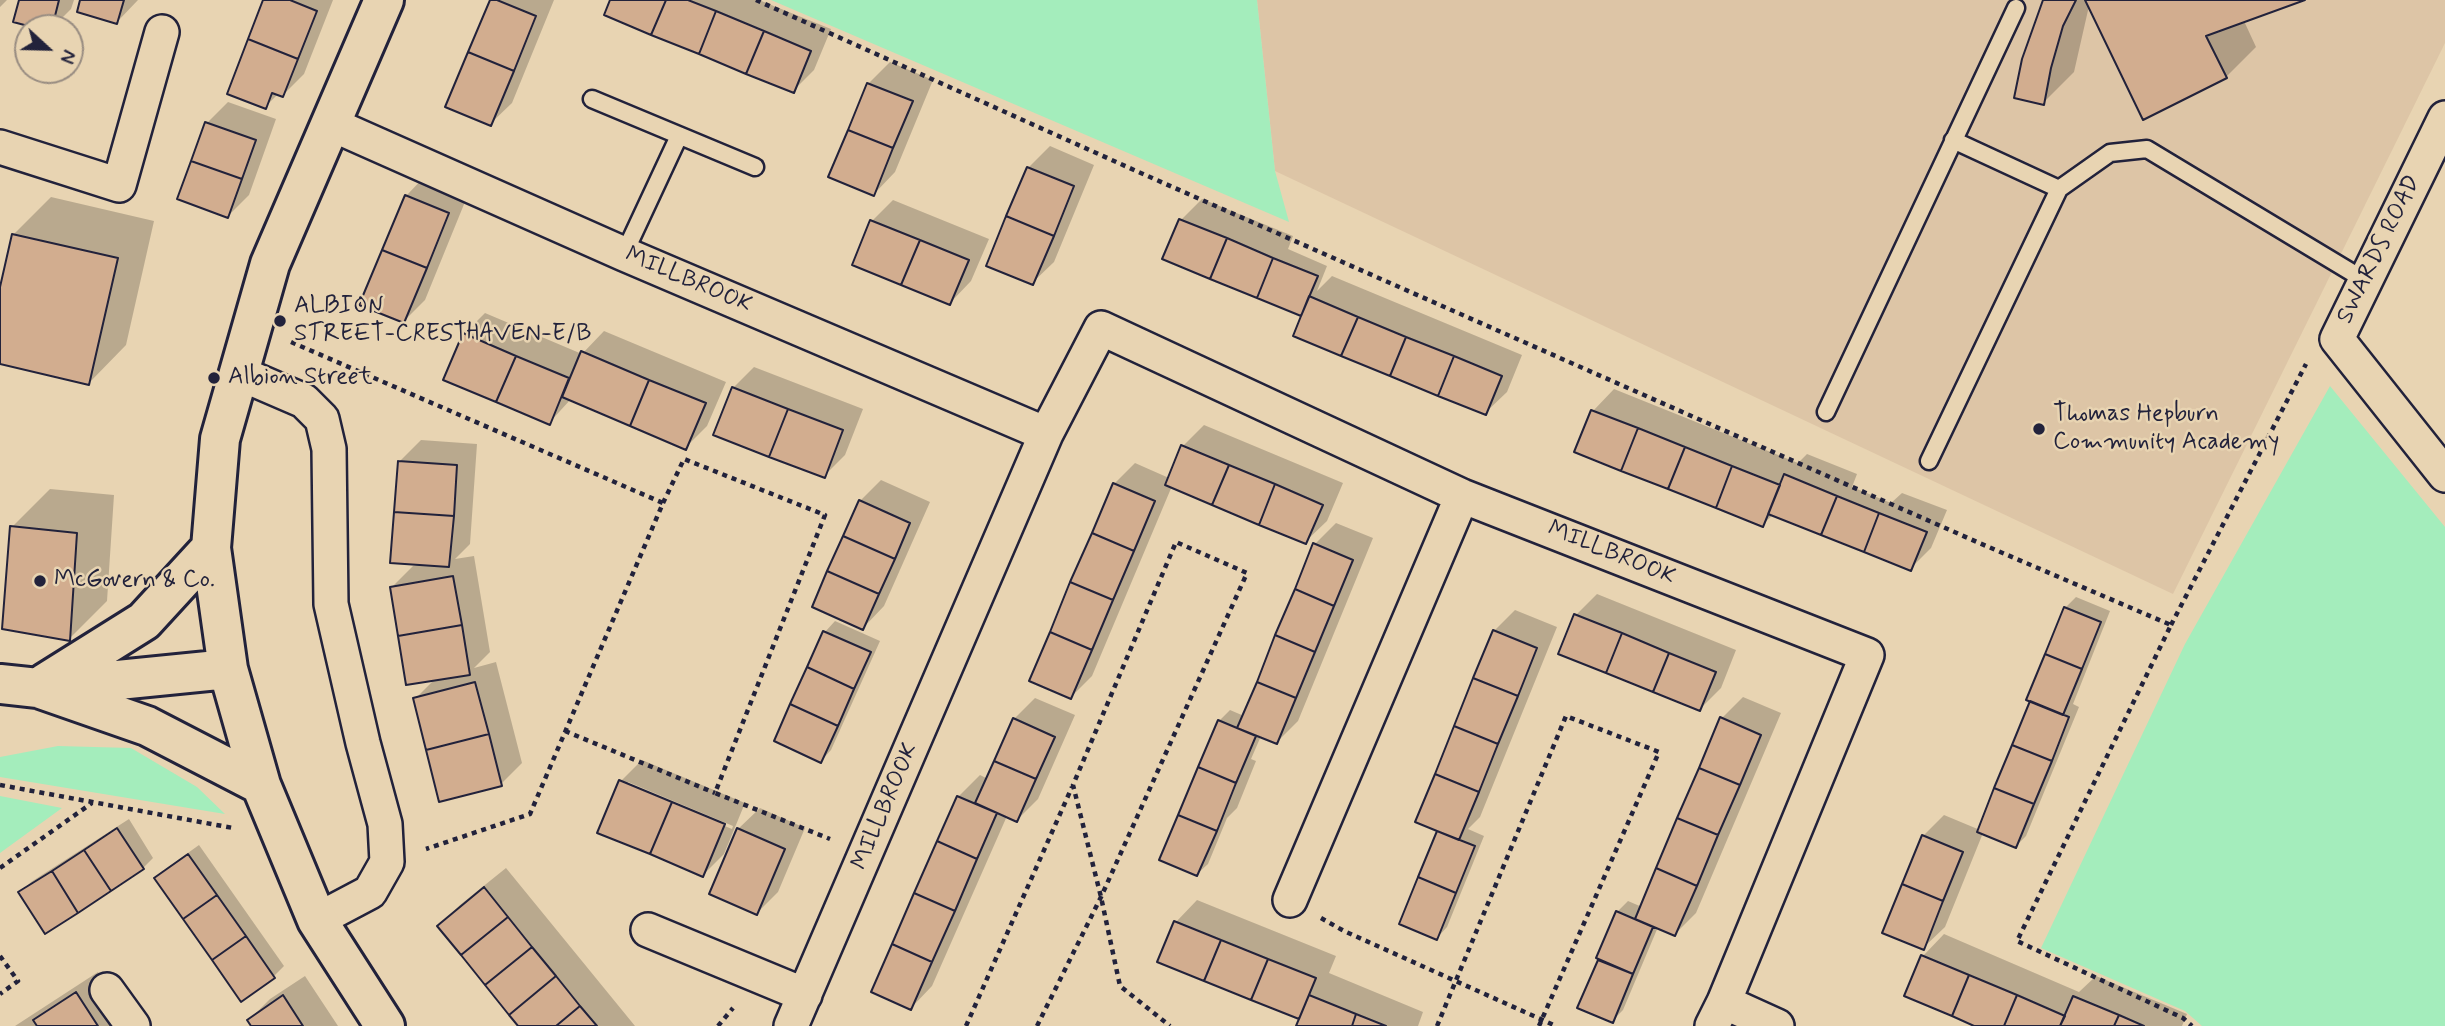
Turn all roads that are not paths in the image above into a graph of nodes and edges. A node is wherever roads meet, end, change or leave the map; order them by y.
1 (384, 0) edge
2 (2016, 8) dead end
3 (162, 32) dead end
4 (592, 99) dead end
5 (2445, 118) edge
6 (331, 124) junction
7 (679, 136) junction
8 (1953, 140) junction
9 (0, 148) edge
10 (755, 167) dead end
11 (2059, 189) junction
12 (624, 254) junction
13 (2365, 281) junction
14 (239, 373) junction
15 (1826, 412) dead end
16 (1046, 434) junction
17 (1929, 461) dead end
18 (2445, 475) edge
19 (1462, 496) junction
20 (211, 548) junction
21 (228, 669) junction
22 (0, 684) edge
23 (38, 688) junction
24 (261, 785) junction
25 (1290, 900) road end
26 (317, 920) junction
27 (648, 930) dead end
28 (107, 990) dead end
29 (805, 995) junction
30 (1718, 1014) edge
31 (133, 1026) edge
32 (385, 1026) edge
33 (791, 1026) edge
34 (1777, 1026) edge

1 - 6 street
2 - 8 lane
3 - 9 street
4 - 7 lane
5 - 13 street, SWARDS ROAD
6 - 12 street, MILLBROOK
6 - 14 street
7 - 10 lane
7 - 12 lane
8 - 11 lane
8 - 15 lane
11 - 13 lane
11 - 17 lane
12 - 16 street, MILLBROOK
13 - 18 street, SWARDS ROAD
14 - 20 street
14 - 26 street
16 - 19 street, MILLBROOK
16 - 29 street, MILLBROOK
19 - 25 street
19 - 30 street, MILLBROOK
20 - 21 street
20 - 23 street
21 - 23 street
21 - 24 street
22 - 23 street
23 - 24 street
24 - 26 street
26 - 32 street
27 - 29 street
28 - 31 street
29 - 33 street, MILLBROOK
30 - 34 street

